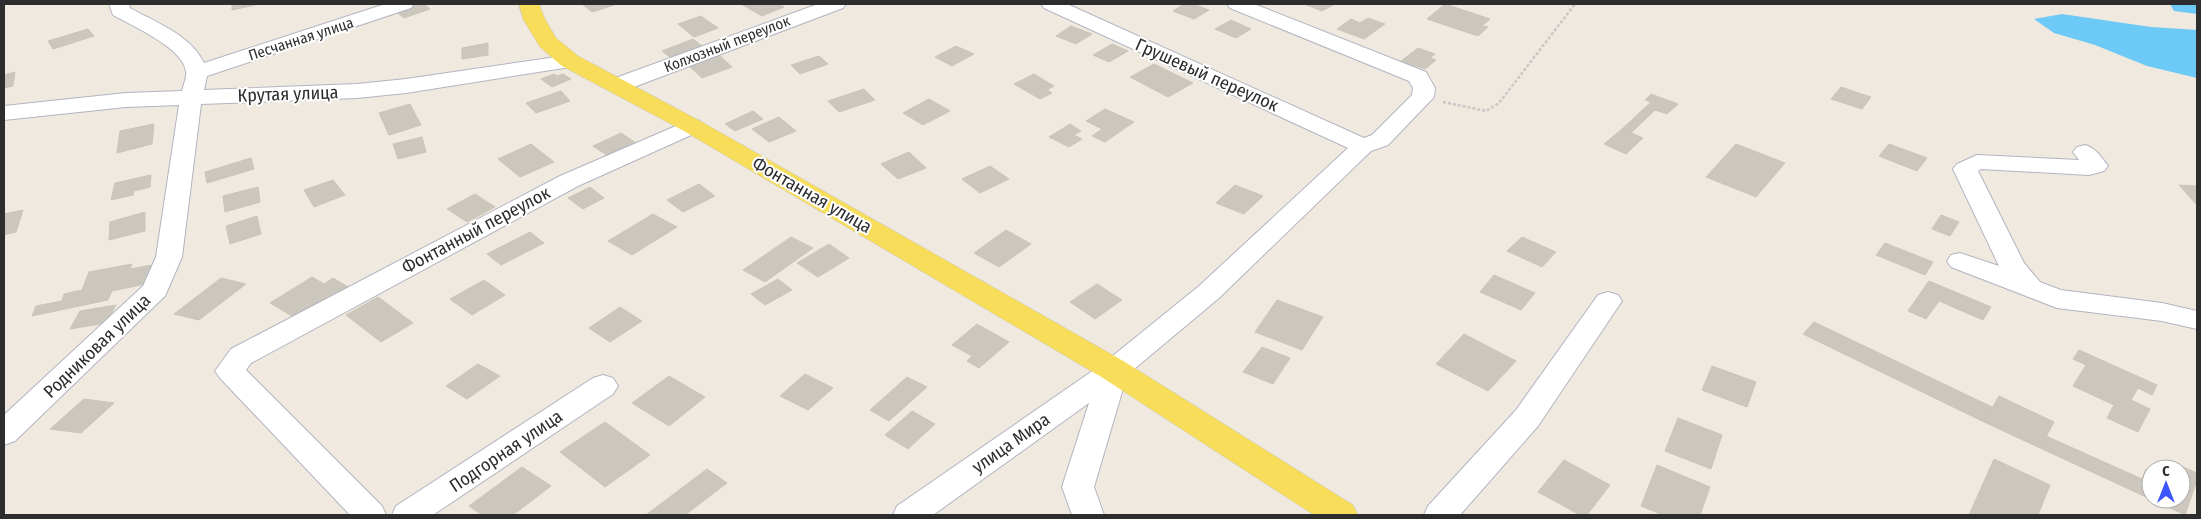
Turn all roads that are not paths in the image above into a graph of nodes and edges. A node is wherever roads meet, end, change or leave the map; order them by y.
1 (119, 4) edge
2 (404, 4) edge
3 (529, 4) edge
4 (836, 4) edge
5 (1051, 4) edge
6 (1237, 4) edge
7 (570, 61) junction
8 (197, 72) junction
9 (618, 85) junction
10 (191, 98) junction
11 (4, 113) edge
12 (692, 126) junction
13 (1363, 146) junction
14 (2085, 152) dead end
15 (1960, 261) dead end
16 (2030, 288) junction
17 (1608, 301) dead end
18 (2197, 320) edge
19 (1114, 370) junction
20 (603, 386) dead end
21 (4, 433) edge
22 (912, 514) edge
23 (370, 515) edge
24 (408, 515) edge
25 (1088, 515) edge
26 (1341, 515) edge
27 (1440, 515) edge

1 - 8 street
2 - 8 street, Песчанная улица
3 - 7 main road, Фонтанная улица
4 - 9 street, Колхозный переулок
5 - 13 street, Грушевый переулок
6 - 13 street, улица Мира
7 - 9 main road, Фонтанная улица
7 - 10 street, Крутая улица
8 - 10 street
9 - 12 main road, Фонтанная улица
10 - 11 street, Крутая улица
10 - 21 street, Родниковая улица
12 - 19 main road, Фонтанная улица
12 - 23 street, Фонтанный переулок
13 - 19 street, улица Мира
14 - 16 street
15 - 16 street
16 - 18 street
17 - 27 street
19 - 22 street, улица Мира
19 - 25 street
19 - 26 main road, Фонтанная улица
20 - 24 street, Подгорная улица

